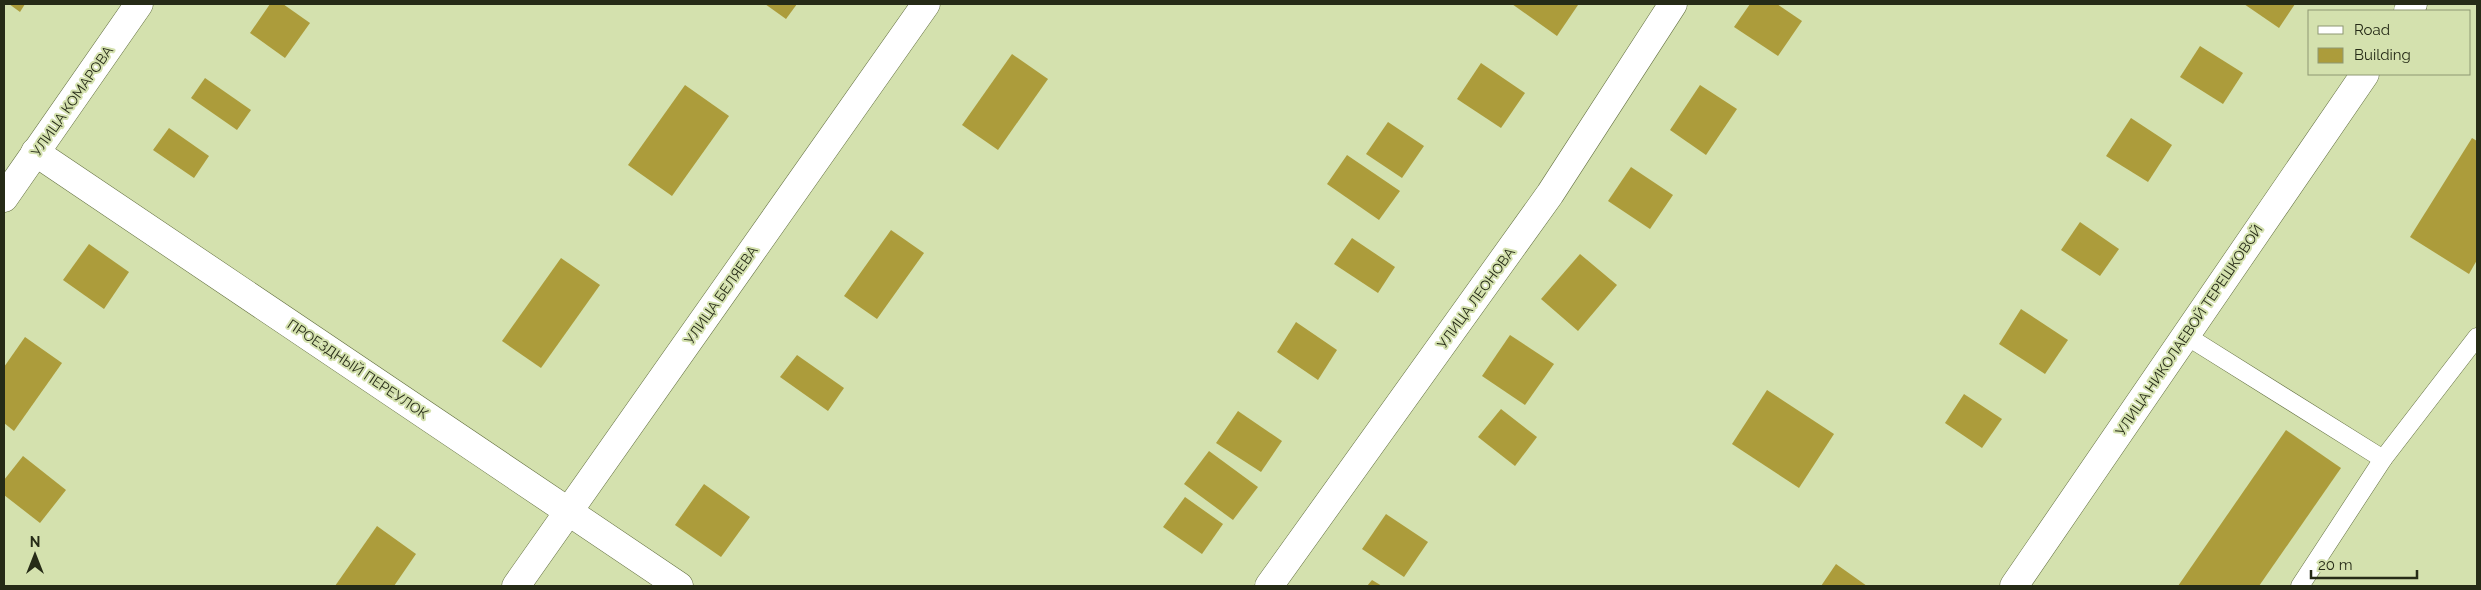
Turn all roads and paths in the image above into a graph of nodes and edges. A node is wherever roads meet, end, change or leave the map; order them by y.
1 (139, 4) edge
2 (926, 4) edge
3 (1674, 4) edge
4 (2364, 75) edge
5 (35, 152) junction
6 (4, 198) edge
7 (2185, 335) junction
8 (2477, 337) edge
9 (2383, 459) junction
10 (569, 510) junction
11 (516, 586) edge
12 (679, 586) edge
13 (1269, 586) edge
14 (2014, 586) edge
15 (2300, 586) edge

1 - 5 street, УЛИЦА КОМАРОВА
2 - 10 street, УЛИЦА БЕЛЯЕВА
3 - 13 street, УЛИЦА ЛЕОНОВА
4 - 7 street, УЛИЦА НИКОЛАЕВОЙ ТЕРЕШКОВОЙ
5 - 6 street, УЛИЦА КОМАРОВА
5 - 10 street, ПРОЕЗДНЫЙ ПЕРЕУЛОК
7 - 9 lane
7 - 14 street, УЛИЦА НИКОЛАЕВОЙ ТЕРЕШКОВОЙ
8 - 9 lane
9 - 15 lane
10 - 11 street, УЛИЦА БЕЛЯЕВА
10 - 12 street, ПРОЕЗДНЫЙ ПЕРЕУЛОК

